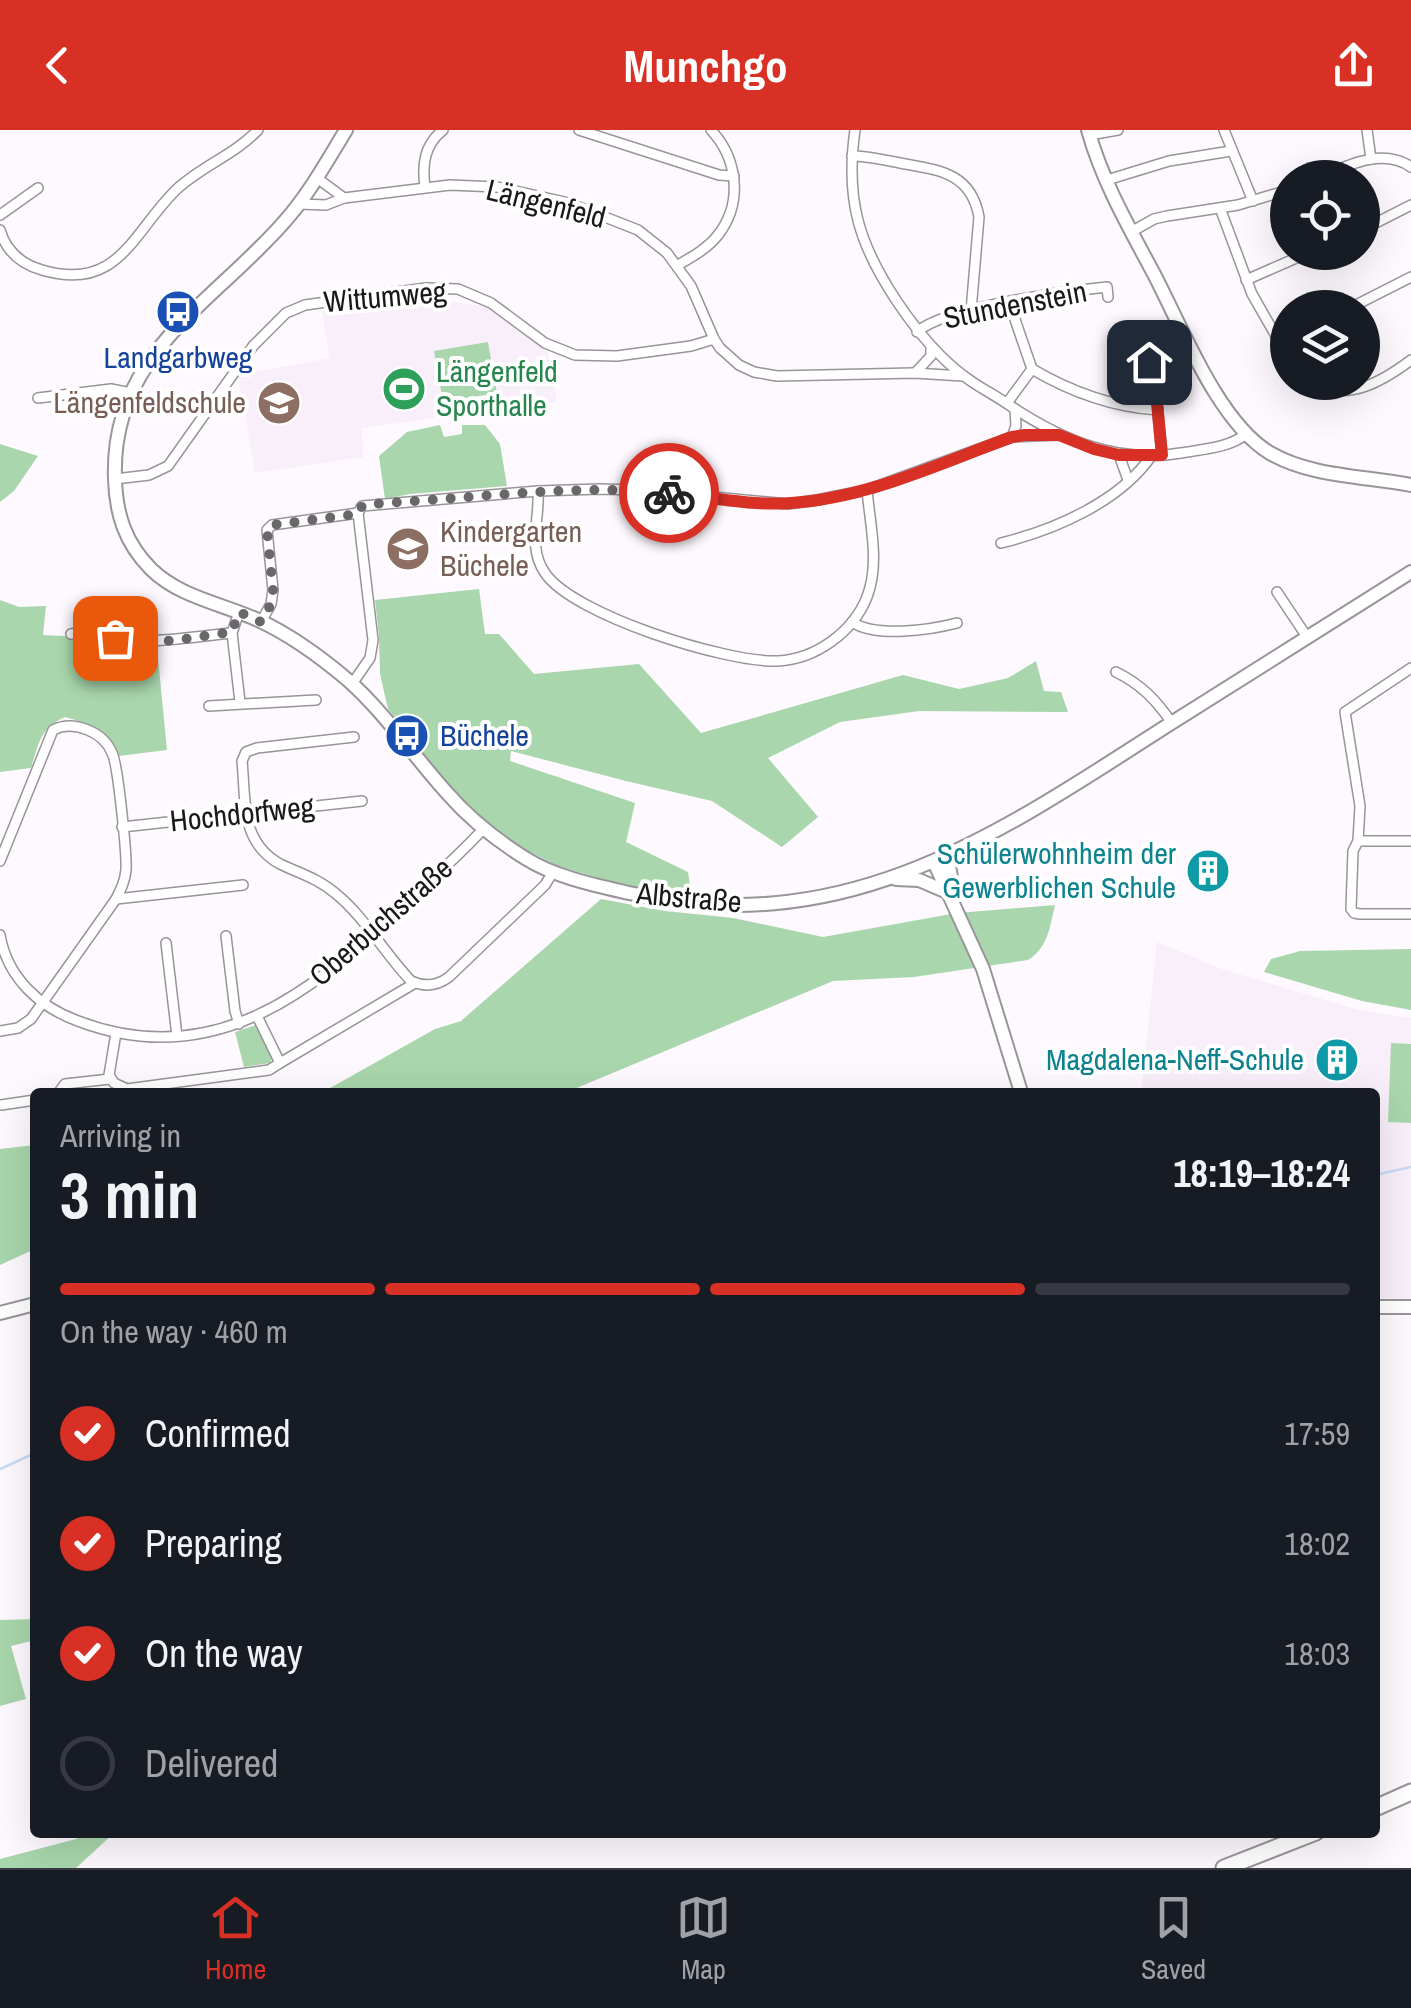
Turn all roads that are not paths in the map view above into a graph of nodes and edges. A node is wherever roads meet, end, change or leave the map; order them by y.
1 (258, 130) edge
2 (346, 130) edge
3 (443, 130) edge
4 (579, 130) edge
5 (711, 130) edge
6 (855, 130) edge
7 (1118, 130) edge
8 (1224, 130) edge
9 (1367, 130) edge
10 (1088, 133) edge
11 (1231, 151) junction
12 (852, 156) junction
13 (1372, 158) junction
14 (1367, 160) edge
15 (1411, 167) edge
16 (734, 176) junction
17 (317, 178) junction
18 (1107, 180) junction
19 (38, 188) dead end
20 (425, 188) junction
21 (1270, 196) edge
22 (344, 198) junction
23 (1252, 201) junction
24 (299, 204) junction
25 (1411, 204) edge
26 (1220, 208) junction
27 (0, 215) edge
28 (1380, 220) edge
29 (0, 230) edge
30 (1132, 232) junction
31 (678, 265) junction
32 (1270, 270) edge
33 (1411, 277) edge
34 (1246, 280) junction
35 (1380, 293) edge
36 (1108, 297) dead end
37 (1009, 302) junction
38 (971, 311) junction
39 (1270, 319) edge
40 (917, 332) junction
41 (714, 339) junction
42 (1142, 346) dead end
43 (931, 347) junction
44 (1411, 360) edge
45 (1032, 368) junction
46 (914, 373) junction
47 (963, 376) junction
48 (1380, 379) edge
49 (131, 392) junction
50 (38, 398) dead end
51 (1011, 406) junction
52 (1158, 410) junction
53 (1246, 434) junction
54 (1059, 435) junction
55 (1012, 437) junction
56 (1119, 455) junction
57 (1157, 455) junction
58 (115, 479) junction
59 (1128, 480) junction
60 (1411, 485) edge
61 (868, 490) junction
62 (538, 491) junction
63 (358, 514) junction
64 (1001, 543) dead end
65 (1411, 572) edge
66 (1277, 592) dead end
67 (239, 612) junction
68 (261, 622) junction
69 (852, 622) junction
70 (957, 623) dead end
71 (232, 632) junction
72 (71, 634) dead end
73 (1308, 637) junction
74 (1411, 668) edge
75 (1116, 672) dead end
76 (352, 684) junction
77 (316, 700) dead end
78 (240, 702) junction
79 (209, 706) dead end
80 (1172, 723) junction
81 (354, 737) dead end
82 (362, 800) dead end
83 (247, 813) junction
84 (122, 827) junction
85 (484, 828) junction
86 (1411, 840) edge
87 (1358, 841) junction
88 (0, 860) edge
89 (939, 860) junction
90 (554, 872) junction
91 (889, 880) junction
92 (243, 885) dead end
93 (947, 892) junction
94 (116, 899) junction
95 (957, 913) junction
96 (1411, 914) edge
97 (373, 934) junction
98 (0, 935) edge
99 (226, 936) dead end
100 (166, 943) dead end
101 (415, 983) junction
102 (43, 1003) junction
103 (257, 1016) junction
104 (239, 1024) junction
105 (0, 1031) edge
106 (116, 1033) junction
107 (177, 1036) junction
108 (280, 1063) junction
109 (110, 1079) junction
110 (62, 1088) edge
111 (125, 1088) edge
112 (134, 1088) edge
113 (1020, 1088) edge
114 (30, 1101) edge
115 (1, 1104) edge
116 (30, 1305) edge
117 (1380, 1307) edge
118 (1411, 1308) edge
119 (0, 1313) edge
120 (1411, 1792) edge
121 (1380, 1806) edge
122 (1301, 1838) edge
123 (1224, 1868) edge

1 - 29 street
2 - 17 street, Albstraße
3 - 20 street
4 - 16 street
5 - 16 street
6 - 12 street
7 - 10 street
8 - 11 street
9 - 13 street
10 - 18 street
11 - 18 street
11 - 23 street
12 - 38 street
12 - 40 street
13 - 14 street
13 - 15 street
16 - 31 street
17 - 22 street
17 - 24 street, Albstraße
18 - 30 street
19 - 27 street
20 - 22 street, Längenfeld
20 - 31 street, Längenfeld
21 - 23 street
22 - 24 street, Längenfeld
23 - 26 street
24 - 49 street, Albstraße
25 - 28 street
26 - 30 street
26 - 34 street
30 - 53 street
31 - 41 street, Längenfeld
32 - 34 street
33 - 35 street
34 - 39 street
36 - 37 street, Stundenstein
37 - 38 street, Stundenstein
37 - 45 street
38 - 40 street, Stundenstein
40 - 43 street
41 - 46 street, Längenfeld
41 - 58 street, Wittumweg
42 - 52 street
43 - 46 street
43 - 47 street
44 - 48 street
45 - 51 street
45 - 52 street
46 - 47 street, Längenfeld
47 - 51 street
49 - 50 street
49 - 58 street, Albstraße
51 - 54 street
51 - 55 street
52 - 57 street
53 - 57 street
53 - 60 street
54 - 55 street
54 - 56 street
55 - 61 street
56 - 57 street
56 - 59 street
57 - 59 street
58 - 67 street, Albstraße
59 - 64 street
61 - 62 street
61 - 69 street
62 - 63 street
62 - 69 street
63 - 68 street
63 - 76 street
65 - 73 street, Albstraße
66 - 73 street
67 - 68 street, Albstraße
67 - 71 street
68 - 76 street, Albstraße
69 - 70 street
71 - 72 street
71 - 78 street
73 - 80 street, Albstraße
74 - 87 street
75 - 80 street
76 - 85 street, Albstraße
77 - 78 street
78 - 79 street
80 - 89 street, Albstraße
81 - 83 street
82 - 83 street, Hochdorfweg
83 - 84 street, Hochdorfweg
83 - 97 street
84 - 88 street
84 - 94 street
85 - 90 street, Albstraße
85 - 97 street, Oberbuchstraße
86 - 87 street
87 - 96 street
89 - 91 street, Albstraße
89 - 93 street
89 - 95 street
90 - 91 street, Albstraße
90 - 101 street
91 - 93 street
92 - 94 street
93 - 95 street
94 - 102 street
95 - 113 street
97 - 101 street
97 - 103 street, Oberbuchstraße
98 - 102 street, Oberbuchstraße
99 - 104 street
100 - 107 street
101 - 108 street
102 - 105 street
102 - 106 street, Oberbuchstraße
103 - 104 street, Oberbuchstraße
103 - 108 street
104 - 107 street, Oberbuchstraße
106 - 107 street, Oberbuchstraße
106 - 109 street
108 - 112 street
109 - 110 street
109 - 111 street
114 - 115 street
116 - 119 street
117 - 118 street
120 - 121 main road
122 - 123 main road

